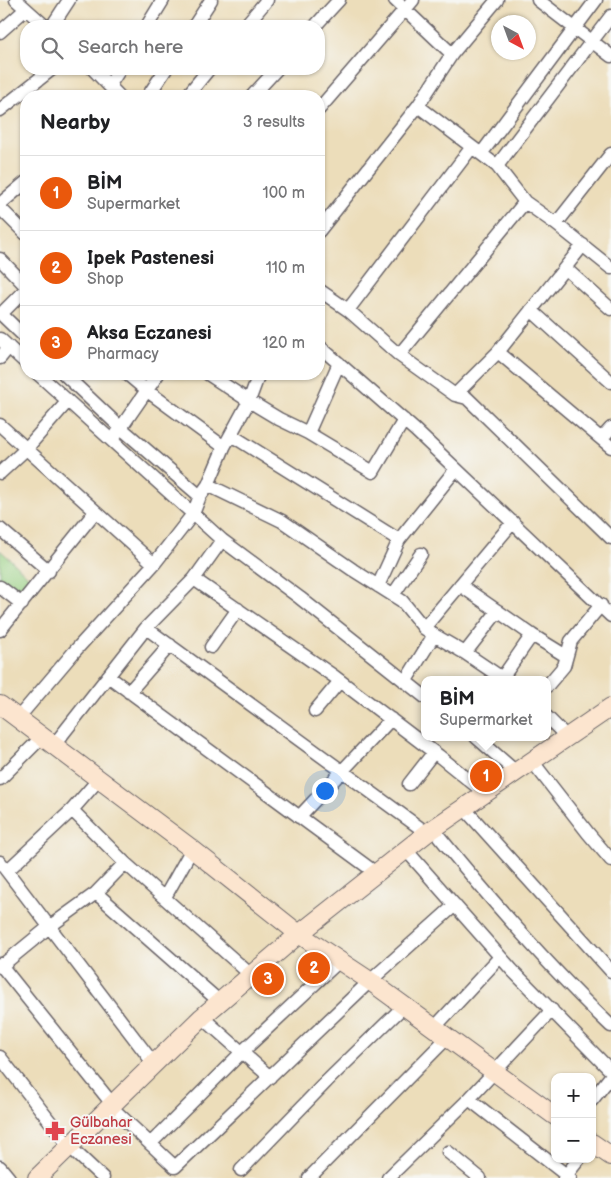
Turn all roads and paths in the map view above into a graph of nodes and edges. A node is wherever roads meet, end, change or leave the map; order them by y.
1 (16, 0) edge
2 (69, 0) edge
3 (163, 0) edge
4 (211, 0) edge
5 (266, 0) edge
6 (339, 0) edge
7 (497, 0) edge
8 (538, 0) edge
9 (596, 0) edge
10 (405, 3) edge
11 (26, 9) junction
12 (611, 16) edge
13 (38, 20) edge
14 (56, 20) edge
15 (151, 20) edge
16 (198, 20) edge
17 (250, 20) edge
18 (321, 20) edge
19 (575, 29) junction
20 (0, 32) edge
21 (591, 40) junction
22 (452, 54) junction
23 (611, 56) edge
24 (44, 75) edge
25 (99, 75) edge
26 (116, 75) edge
27 (162, 75) edge
28 (205, 75) edge
29 (271, 75) edge
30 (110, 86) junction
31 (25, 90) edge
32 (114, 90) edge
33 (152, 90) edge
34 (192, 90) edge
35 (258, 90) edge
36 (20, 94) edge
37 (325, 102) edge
38 (418, 106) junction
39 (0, 110) edge
40 (476, 150) junction
41 (611, 154) edge
42 (497, 166) junction
43 (20, 191) edge
44 (525, 202) junction
45 (0, 204) edge
46 (0, 208) edge
47 (325, 224) edge
48 (556, 224) junction
49 (20, 228) edge
50 (583, 245) junction
51 (0, 260) edge
52 (610, 267) edge
53 (565, 268) junction
54 (20, 281) edge
55 (20, 293) edge
56 (325, 294) edge
57 (611, 309) edge
58 (348, 310) junction
59 (531, 310) junction
60 (1, 314) edge
61 (20, 332) edge
62 (5, 343) edge
63 (325, 351) edge
64 (498, 352) junction
65 (399, 355) junction
66 (20, 357) edge
67 (0, 358) edge
68 (339, 363) junction
69 (45, 380) edge
70 (70, 380) edge
71 (134, 380) edge
72 (154, 380) edge
73 (217, 380) edge
74 (257, 380) edge
75 (611, 382) edge
76 (146, 390) junction
77 (455, 395) junction
78 (68, 401) junction
79 (249, 401) junction
80 (404, 420) junction
81 (0, 425) edge
82 (121, 428) junction
83 (611, 428) edge
84 (308, 433) junction
85 (230, 435) junction
86 (112, 441) junction
87 (606, 442) edge
88 (224, 447) junction
89 (26, 449) junction
90 (456, 469) junction
91 (0, 472) edge
92 (208, 485) junction
93 (200, 496) junction
94 (95, 512) junction
95 (193, 514) junction
96 (514, 522) junction
97 (0, 529) edge
98 (611, 538) edge
99 (222, 540) junction
100 (399, 540) junction
101 (421, 554) dead end
102 (154, 564) junction
103 (49, 570) junction
104 (194, 578) junction
105 (460, 585) junction
106 (378, 586) junction
107 (0, 587) edge
108 (393, 595) junction
109 (22, 604) junction
110 (600, 605) junction
111 (238, 609) junction
112 (498, 611) junction
113 (611, 616) edge
114 (146, 628) junction
115 (0, 630) edge
116 (429, 632) junction
117 (532, 635) junction
118 (170, 645) junction
119 (211, 647) dead end
120 (465, 653) junction
121 (566, 656) junction
122 (108, 676) junction
123 (499, 676) edge
124 (505, 676) edge
125 (340, 680) junction
126 (551, 681) edge
127 (405, 682) junction
128 (129, 692) junction
129 (421, 694) edge
130 (0, 705) edge
131 (315, 712) dead end
132 (609, 713) edge
133 (18, 718) junction
134 (391, 719) junction
135 (551, 721) edge
136 (567, 737) junction
137 (48, 741) junction
138 (481, 741) edge
139 (434, 752) junction
140 (532, 761) junction
141 (343, 772) junction
142 (516, 772) junction
143 (99, 779) junction
144 (0, 780) edge
145 (409, 784) dead end
146 (485, 793) junction
147 (464, 807) junction
148 (72, 810) junction
149 (300, 817) junction
150 (430, 831) junction
151 (192, 849) junction
152 (406, 850) junction
153 (611, 860) edge
154 (124, 863) junction
155 (4, 866) edge
156 (376, 873) junction
157 (96, 893) junction
158 (165, 897) junction
159 (455, 905) junction
160 (49, 928) junction
161 (299, 934) junction
162 (500, 957) junction
163 (338, 962) junction
164 (0, 966) edge
165 (611, 971) edge
166 (251, 976) junction
167 (370, 981) junction
168 (220, 1002) junction
169 (404, 1006) junction
170 (552, 1010) junction
171 (202, 1017) junction
172 (611, 1026) edge
173 (440, 1033) junction
174 (242, 1052) junction
175 (0, 1057) edge
176 (154, 1064) junction
177 (611, 1071) edge
178 (495, 1072) junction
179 (611, 1076) edge
180 (270, 1078) junction
181 (596, 1095) edge
182 (469, 1099) junction
183 (112, 1106) junction
184 (551, 1113) edge
185 (150, 1144) junction
186 (69, 1146) junction
187 (596, 1146) edge
188 (448, 1152) dead end
189 (611, 1156) edge
190 (576, 1163) edge
191 (0, 1167) edge
192 (398, 1169) junction
193 (240, 1170) dead end
194 (567, 1177) edge
195 (9, 1178) edge
196 (37, 1178) edge
197 (103, 1178) edge
198 (309, 1178) edge
199 (388, 1178) edge
200 (408, 1178) edge
201 (480, 1178) edge

1 - 11 street
2 - 14 street
3 - 15 street
4 - 16 street
5 - 17 street
6 - 18 street
7 - 22 street
8 - 19 street
9 - 19 street
10 - 22 street
10 - 37 street
11 - 13 street
11 - 20 street
12 - 21 street
19 - 21 street
19 - 40 street
21 - 23 street
21 - 42 street
22 - 38 street
24 - 31 street
25 - 30 street
26 - 30 street
27 - 33 street
28 - 34 street
29 - 35 street
30 - 32 street
36 - 39 street
38 - 40 street
38 - 47 street
40 - 42 street
40 - 58 street
41 - 48 street
42 - 44 street
43 - 45 street
44 - 48 street
44 - 65 street
46 - 49 street
48 - 50 street
50 - 52 street
50 - 53 street
51 - 54 street
53 - 57 street
53 - 59 street
55 - 60 street
56 - 58 street
58 - 65 street
59 - 64 street
59 - 75 street
60 - 61 street
62 - 66 street
62 - 67 street
63 - 68 street
64 - 77 street
64 - 87 street
65 - 77 street
68 - 80 street
68 - 84 street
69 - 78 street
70 - 82 street
71 - 76 street
72 - 76 street
73 - 79 street
74 - 79 street
76 - 82 street
76 - 88 street
77 - 98 street
78 - 86 street
78 - 89 street
79 - 84 street
79 - 85 street
80 - 84 street
80 - 90 street
81 - 89 street
82 - 86 street
82 - 93 street
83 - 87 street
85 - 88 street
85 - 100 street
86 - 95 street
88 - 92 street
89 - 91 street
89 - 94 street
90 - 96 street
90 - 100 street
92 - 93 street
92 - 106 street
93 - 95 street
94 - 102 street
94 - 103 street
95 - 99 street
95 - 102 street
96 - 105 street
96 - 110 street
97 - 103 street
99 - 104 street
99 - 127 street
100 - 106 street
101 - 108 street
102 - 133 street
103 - 109 street
104 - 111 street
104 - 114 street
105 - 112 street
105 - 116 street
106 - 108 street
107 - 109 street
108 - 116 street
109 - 115 street
110 - 113 street
110 - 121 street
111 - 119 street
111 - 125 street
112 - 117 street
112 - 120 street
114 - 118 street
114 - 122 street
116 - 120 street
116 - 127 street
117 - 121 street
117 - 124 street
118 - 128 street
118 - 141 street
120 - 123 street
121 - 126 street
122 - 128 street
122 - 137 street
125 - 131 street
125 - 134 street
127 - 129 street
128 - 149 street
130 - 133 main road
132 - 136 main road
133 - 137 main road
134 - 139 street
134 - 141 street
135 - 136 street
136 - 140 main road
137 - 143 main road
137 - 144 street
138 - 142 street
139 - 145 street
139 - 146 street
140 - 142 main road
140 - 153 street
141 - 149 street
141 - 150 street
142 - 146 main road
143 - 148 street
143 - 151 main road
146 - 147 main road
147 - 150 main road
147 - 165 street
148 - 154 street
148 - 155 street
149 - 156 street
150 - 152 main road
150 - 172 street
151 - 158 street
151 - 161 main road
152 - 156 main road
152 - 159 street
154 - 157 street
154 - 158 street
155 - 160 street
156 - 161 main road
157 - 160 street
157 - 168 street
158 - 166 street
159 - 162 street
159 - 167 street
160 - 164 street
160 - 176 street
161 - 163 main road
161 - 166 main road
162 - 170 street
162 - 173 street
163 - 167 main road
163 - 174 street
164 - 183 street
166 - 168 main road
167 - 169 main road
167 - 180 street
168 - 171 main road
169 - 173 main road
169 - 193 street
170 - 177 street
170 - 178 street
171 - 174 street
171 - 176 main road
173 - 178 main road
173 - 198 street
174 - 180 street
174 - 185 street
175 - 186 street
176 - 183 main road
178 - 182 street
178 - 184 main road
179 - 181 street
180 - 185 street
182 - 192 street
182 - 194 street
183 - 185 street
183 - 186 main road
186 - 196 main road
186 - 197 street
187 - 189 main road
188 - 201 street
190 - 194 street
191 - 195 street
192 - 199 street
192 - 200 street

